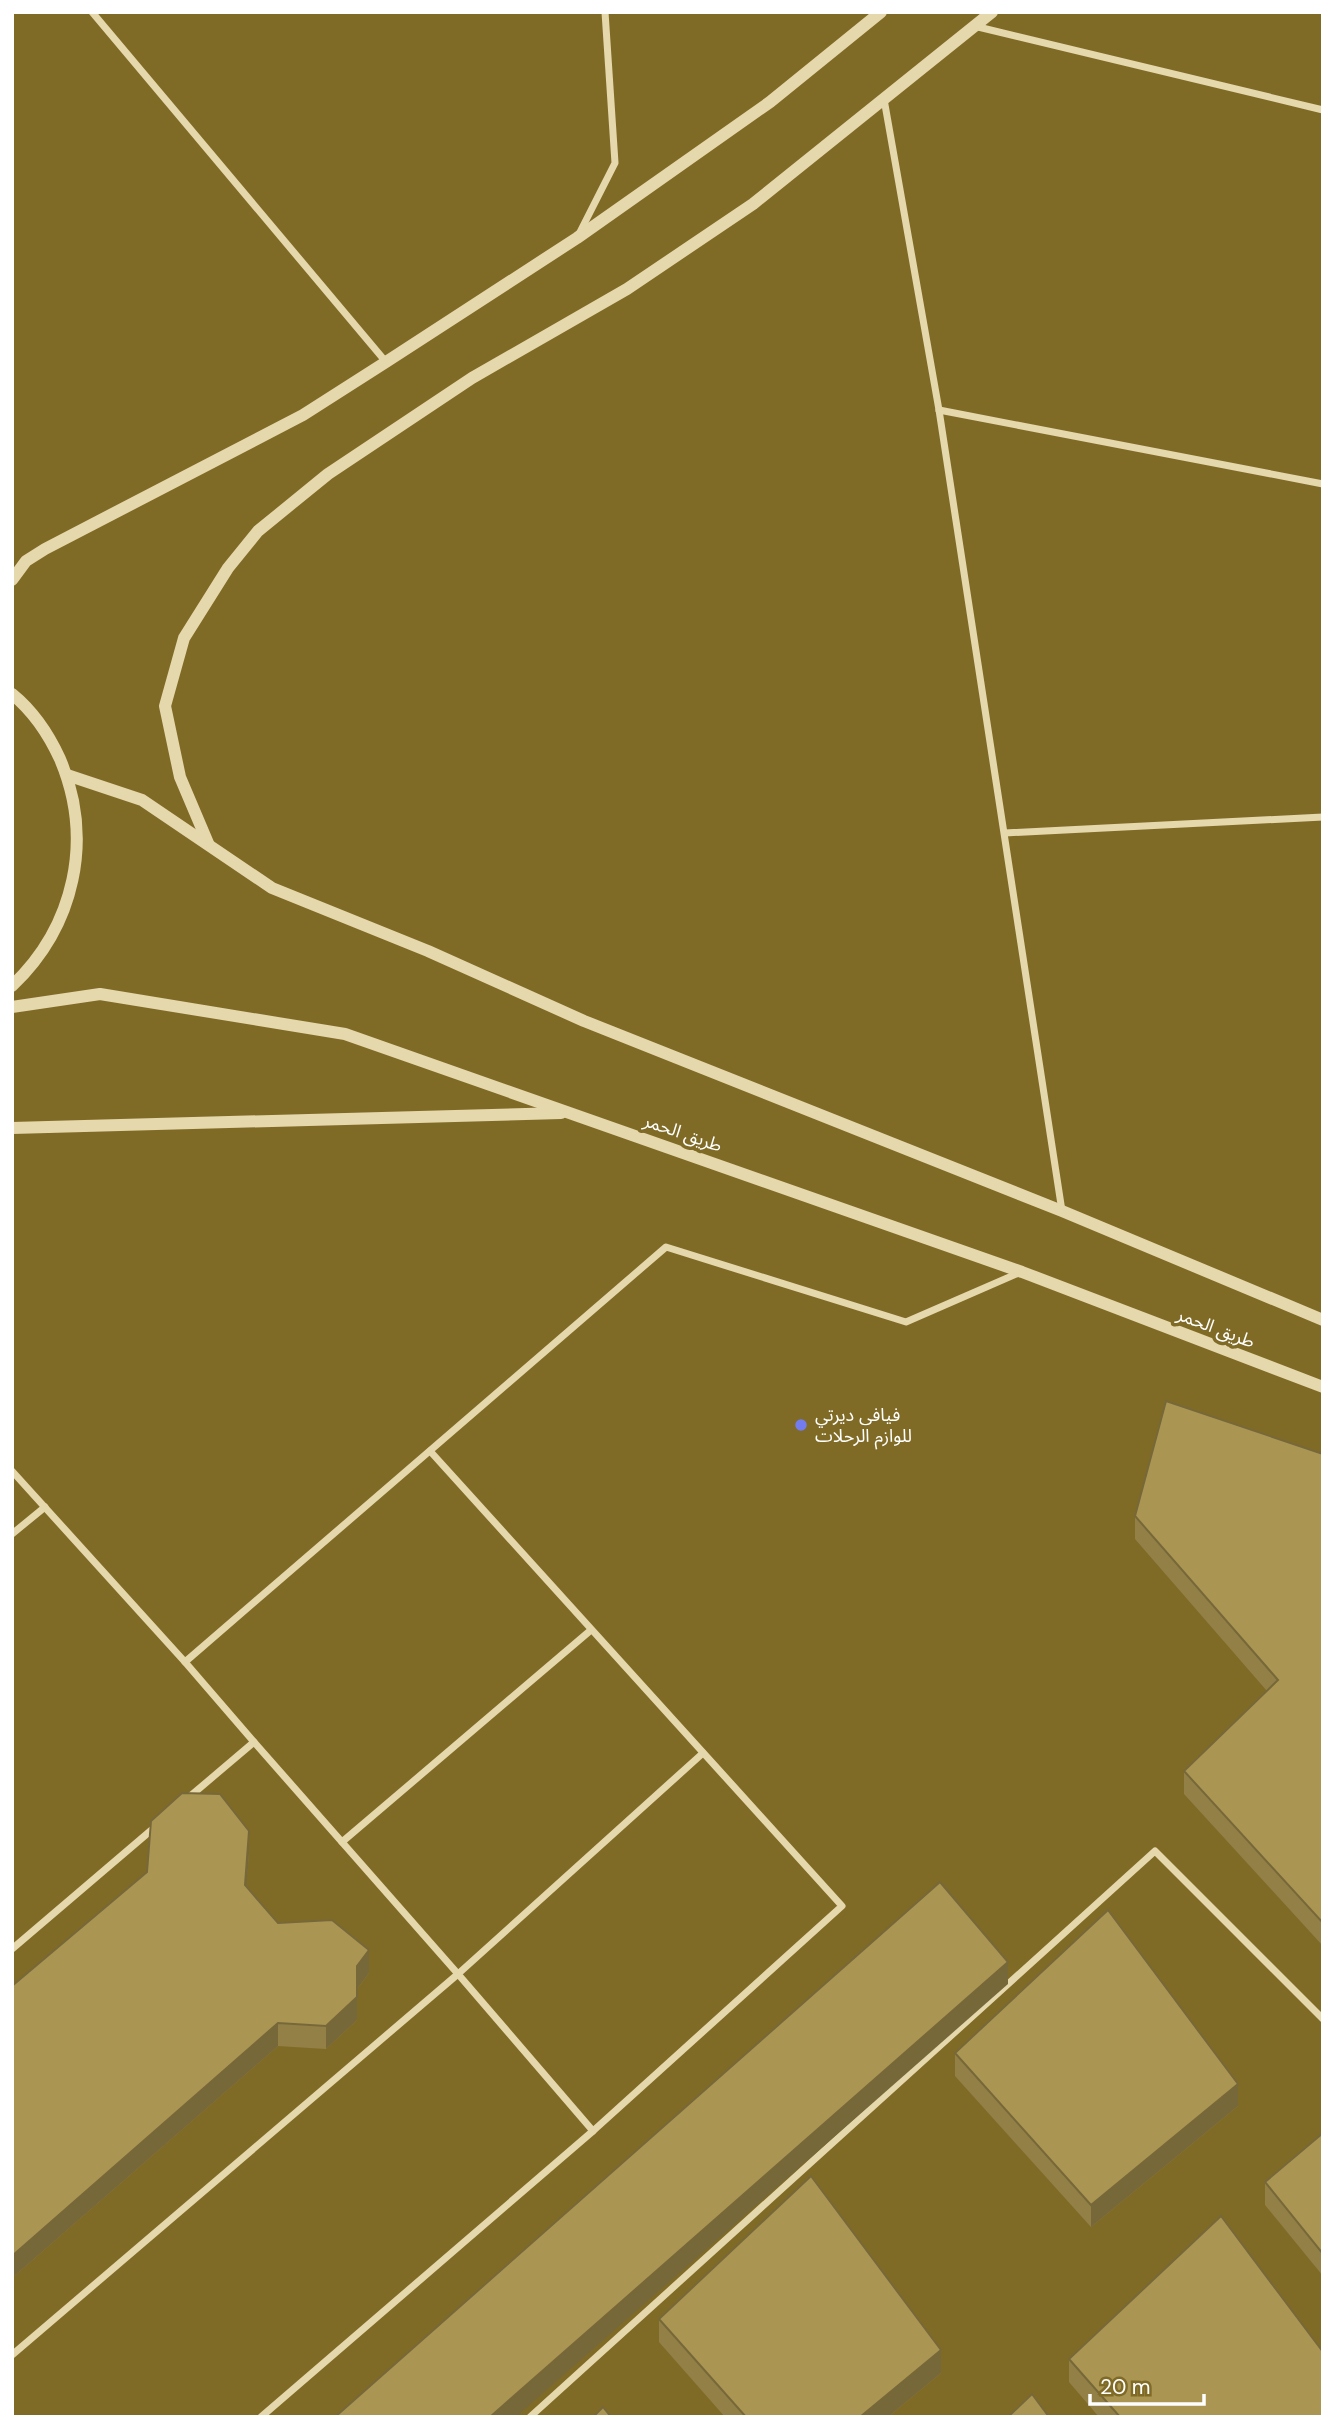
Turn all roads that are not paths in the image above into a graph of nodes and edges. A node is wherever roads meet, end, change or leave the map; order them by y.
1 (92, 12) edge
2 (605, 12) edge
3 (881, 12) edge
4 (992, 12) edge
5 (974, 26) junction
6 (884, 99) junction
7 (1323, 110) edge
8 (577, 239) junction
9 (386, 362) junction
10 (939, 410) junction
11 (1323, 484) edge
12 (12, 580) edge
13 (12, 694) edge
14 (67, 775) junction
15 (1323, 817) edge
16 (1005, 833) junction
17 (208, 843) junction
18 (12, 986) edge
19 (12, 1007) edge
20 (571, 1112) junction
21 (12, 1128) edge
22 (1062, 1211) junction
23 (1021, 1272) junction
24 (1323, 1320) edge
25 (1323, 1387) edge
26 (430, 1451) junction
27 (12, 1471) edge
28 (45, 1507) junction
29 (12, 1534) edge
30 (591, 1630) junction
31 (185, 1662) junction
32 (254, 1742) junction
33 (704, 1754) junction
34 (180, 1805) edge
35 (159, 1823) edge
36 (342, 1842) junction
37 (12, 1949) edge
38 (458, 1974) junction
39 (1323, 2019) edge
40 (593, 2131) junction
41 (12, 2355) edge
42 (261, 2417) edge
43 (530, 2417) edge

1 - 9 street
2 - 8 street
3 - 8 street
4 - 5 street
5 - 6 street
5 - 7 street
6 - 10 street
6 - 17 street
8 - 9 street
9 - 12 street
10 - 11 street
10 - 16 street
13 - 14 street
14 - 17 street
14 - 18 street
15 - 16 street
16 - 22 street
17 - 22 street
19 - 20 street, طريق الحمر
20 - 21 street
20 - 23 street, طريق الحمر
22 - 24 street
23 - 25 street, طريق الحمر
23 - 26 street
26 - 30 street
26 - 31 street
27 - 28 street
28 - 29 street
28 - 31 street
30 - 33 street
30 - 36 street
31 - 32 street
32 - 34 street
32 - 36 street
33 - 38 street
33 - 40 street
35 - 37 street
36 - 38 street
38 - 40 street
38 - 41 street
39 - 43 street
40 - 42 street

